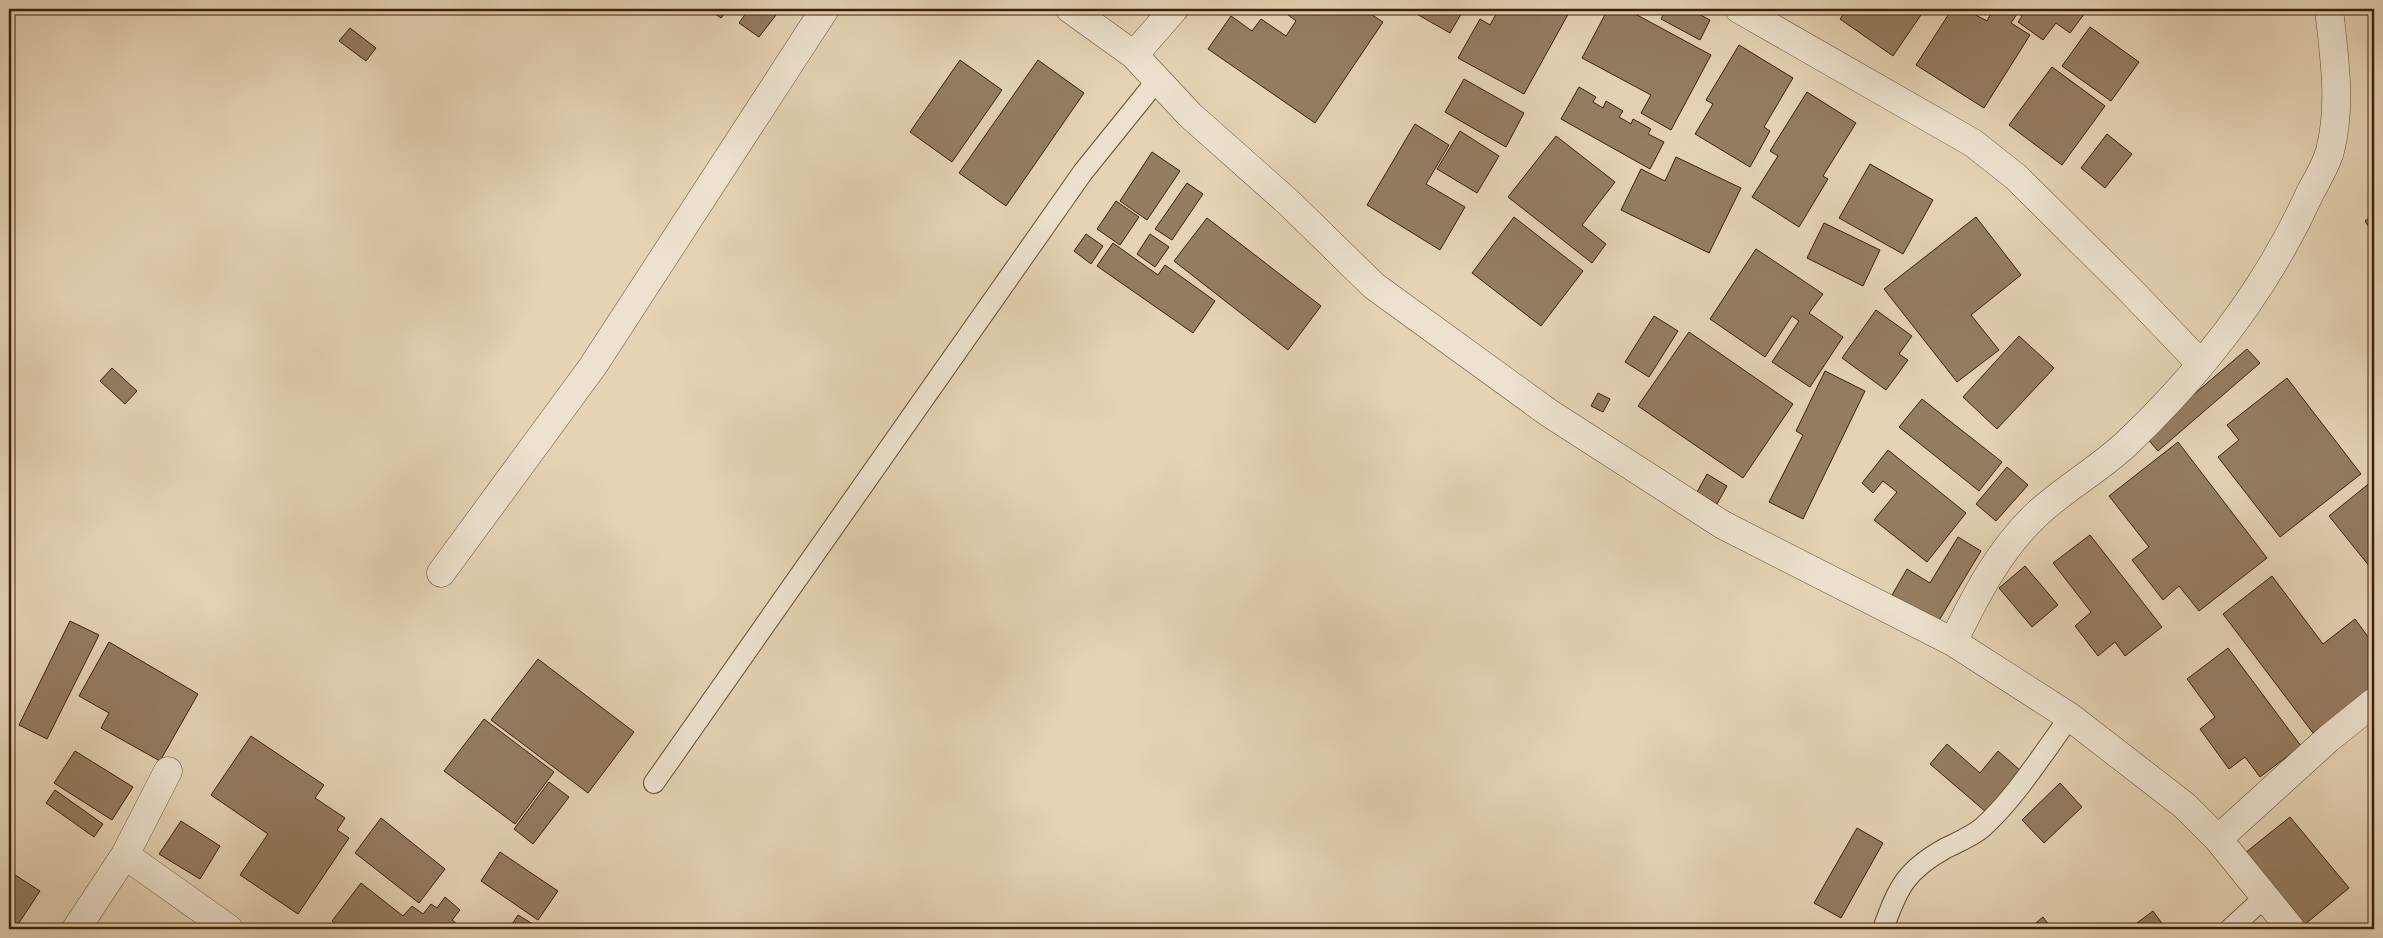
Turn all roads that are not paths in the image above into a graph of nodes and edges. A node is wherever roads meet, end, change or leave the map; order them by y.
1 (825, 9) edge
2 (1070, 9) edge
3 (1174, 9) edge
4 (1739, 9) edge
5 (2329, 9) edge
6 (1134, 55) junction
7 (1158, 79) junction
8 (2201, 364) junction
9 (441, 573) dead end
10 (1953, 642) junction
11 (2374, 702) edge
12 (2070, 717) junction
13 (168, 771) dead end
14 (654, 783) dead end
15 (2218, 839) junction
16 (126, 855) junction
17 (2265, 897) junction
18 (76, 929) edge
19 (229, 929) edge
20 (1883, 929) edge
21 (2230, 929) edge
22 (2291, 929) edge

1 - 9 street
2 - 6 street
3 - 6 street
4 - 8 street
5 - 8 street
6 - 7 street
7 - 10 street
7 - 14 lane
8 - 10 street
10 - 12 street
11 - 15 street
12 - 15 street
12 - 20 lane
13 - 16 street
15 - 17 street
16 - 18 street
16 - 19 street
17 - 21 lane
17 - 22 street

